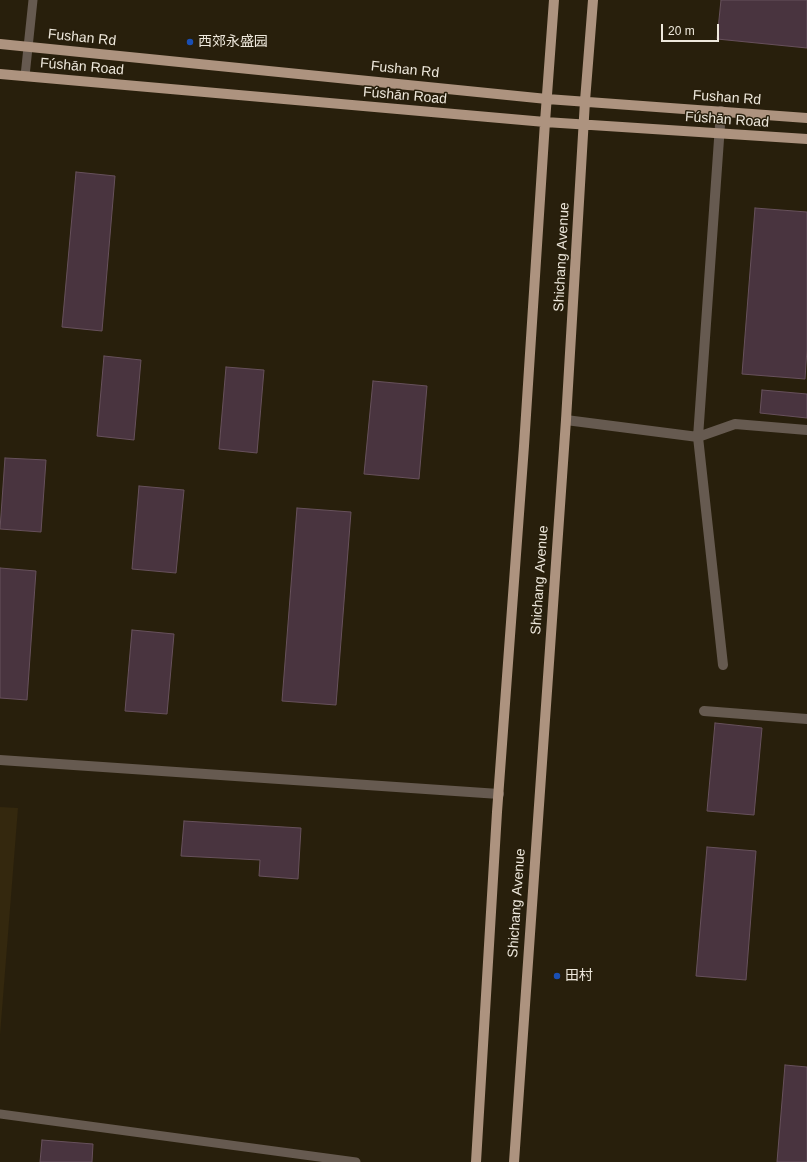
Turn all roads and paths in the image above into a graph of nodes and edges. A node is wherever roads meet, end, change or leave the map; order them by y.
1 (33, 0) edge
2 (554, 0) edge
3 (593, 0) edge
4 (0, 44) edge
5 (28, 47) junction
6 (0, 74) edge
7 (25, 76) junction
8 (547, 98) junction
9 (585, 101) junction
10 (721, 111) junction
11 (807, 118) edge
12 (545, 122) junction
13 (583, 124) junction
14 (719, 134) junction
15 (807, 139) edge
16 (566, 420) junction
17 (807, 430) edge
18 (698, 437) junction
19 (723, 665) dead end
20 (704, 711) dead end
21 (807, 719) edge
22 (0, 760) edge
23 (499, 794) junction
24 (0, 1114) edge
25 (356, 1162) edge
26 (476, 1162) edge
27 (514, 1162) edge

1 - 5 lane
2 - 8 main road, Shichang Avenue
3 - 9 main road, Shichang Avenue
4 - 5 main road, Fushan Rd
5 - 7 lane
5 - 8 main road, Fushan Rd
6 - 7 main road, Fúshān Road
7 - 12 main road, Fúshān Road
8 - 9 main road, Fushan Rd
8 - 12 main road, Shichang Avenue
9 - 10 main road, Fushan Rd
9 - 13 main road, Shichang Avenue
10 - 11 main road, Fushan Rd
10 - 14 street
12 - 13 main road, Fúshān Road
12 - 23 main road, Shichang Avenue
13 - 14 main road, Fúshān Road
13 - 16 main road, Shichang Avenue
14 - 15 main road, Fúshān Road
14 - 18 street
16 - 18 street
16 - 27 main road, Shichang Avenue
17 - 18 street
18 - 19 street
20 - 21 street
22 - 23 street
23 - 26 main road, Shichang Avenue
24 - 25 lane

